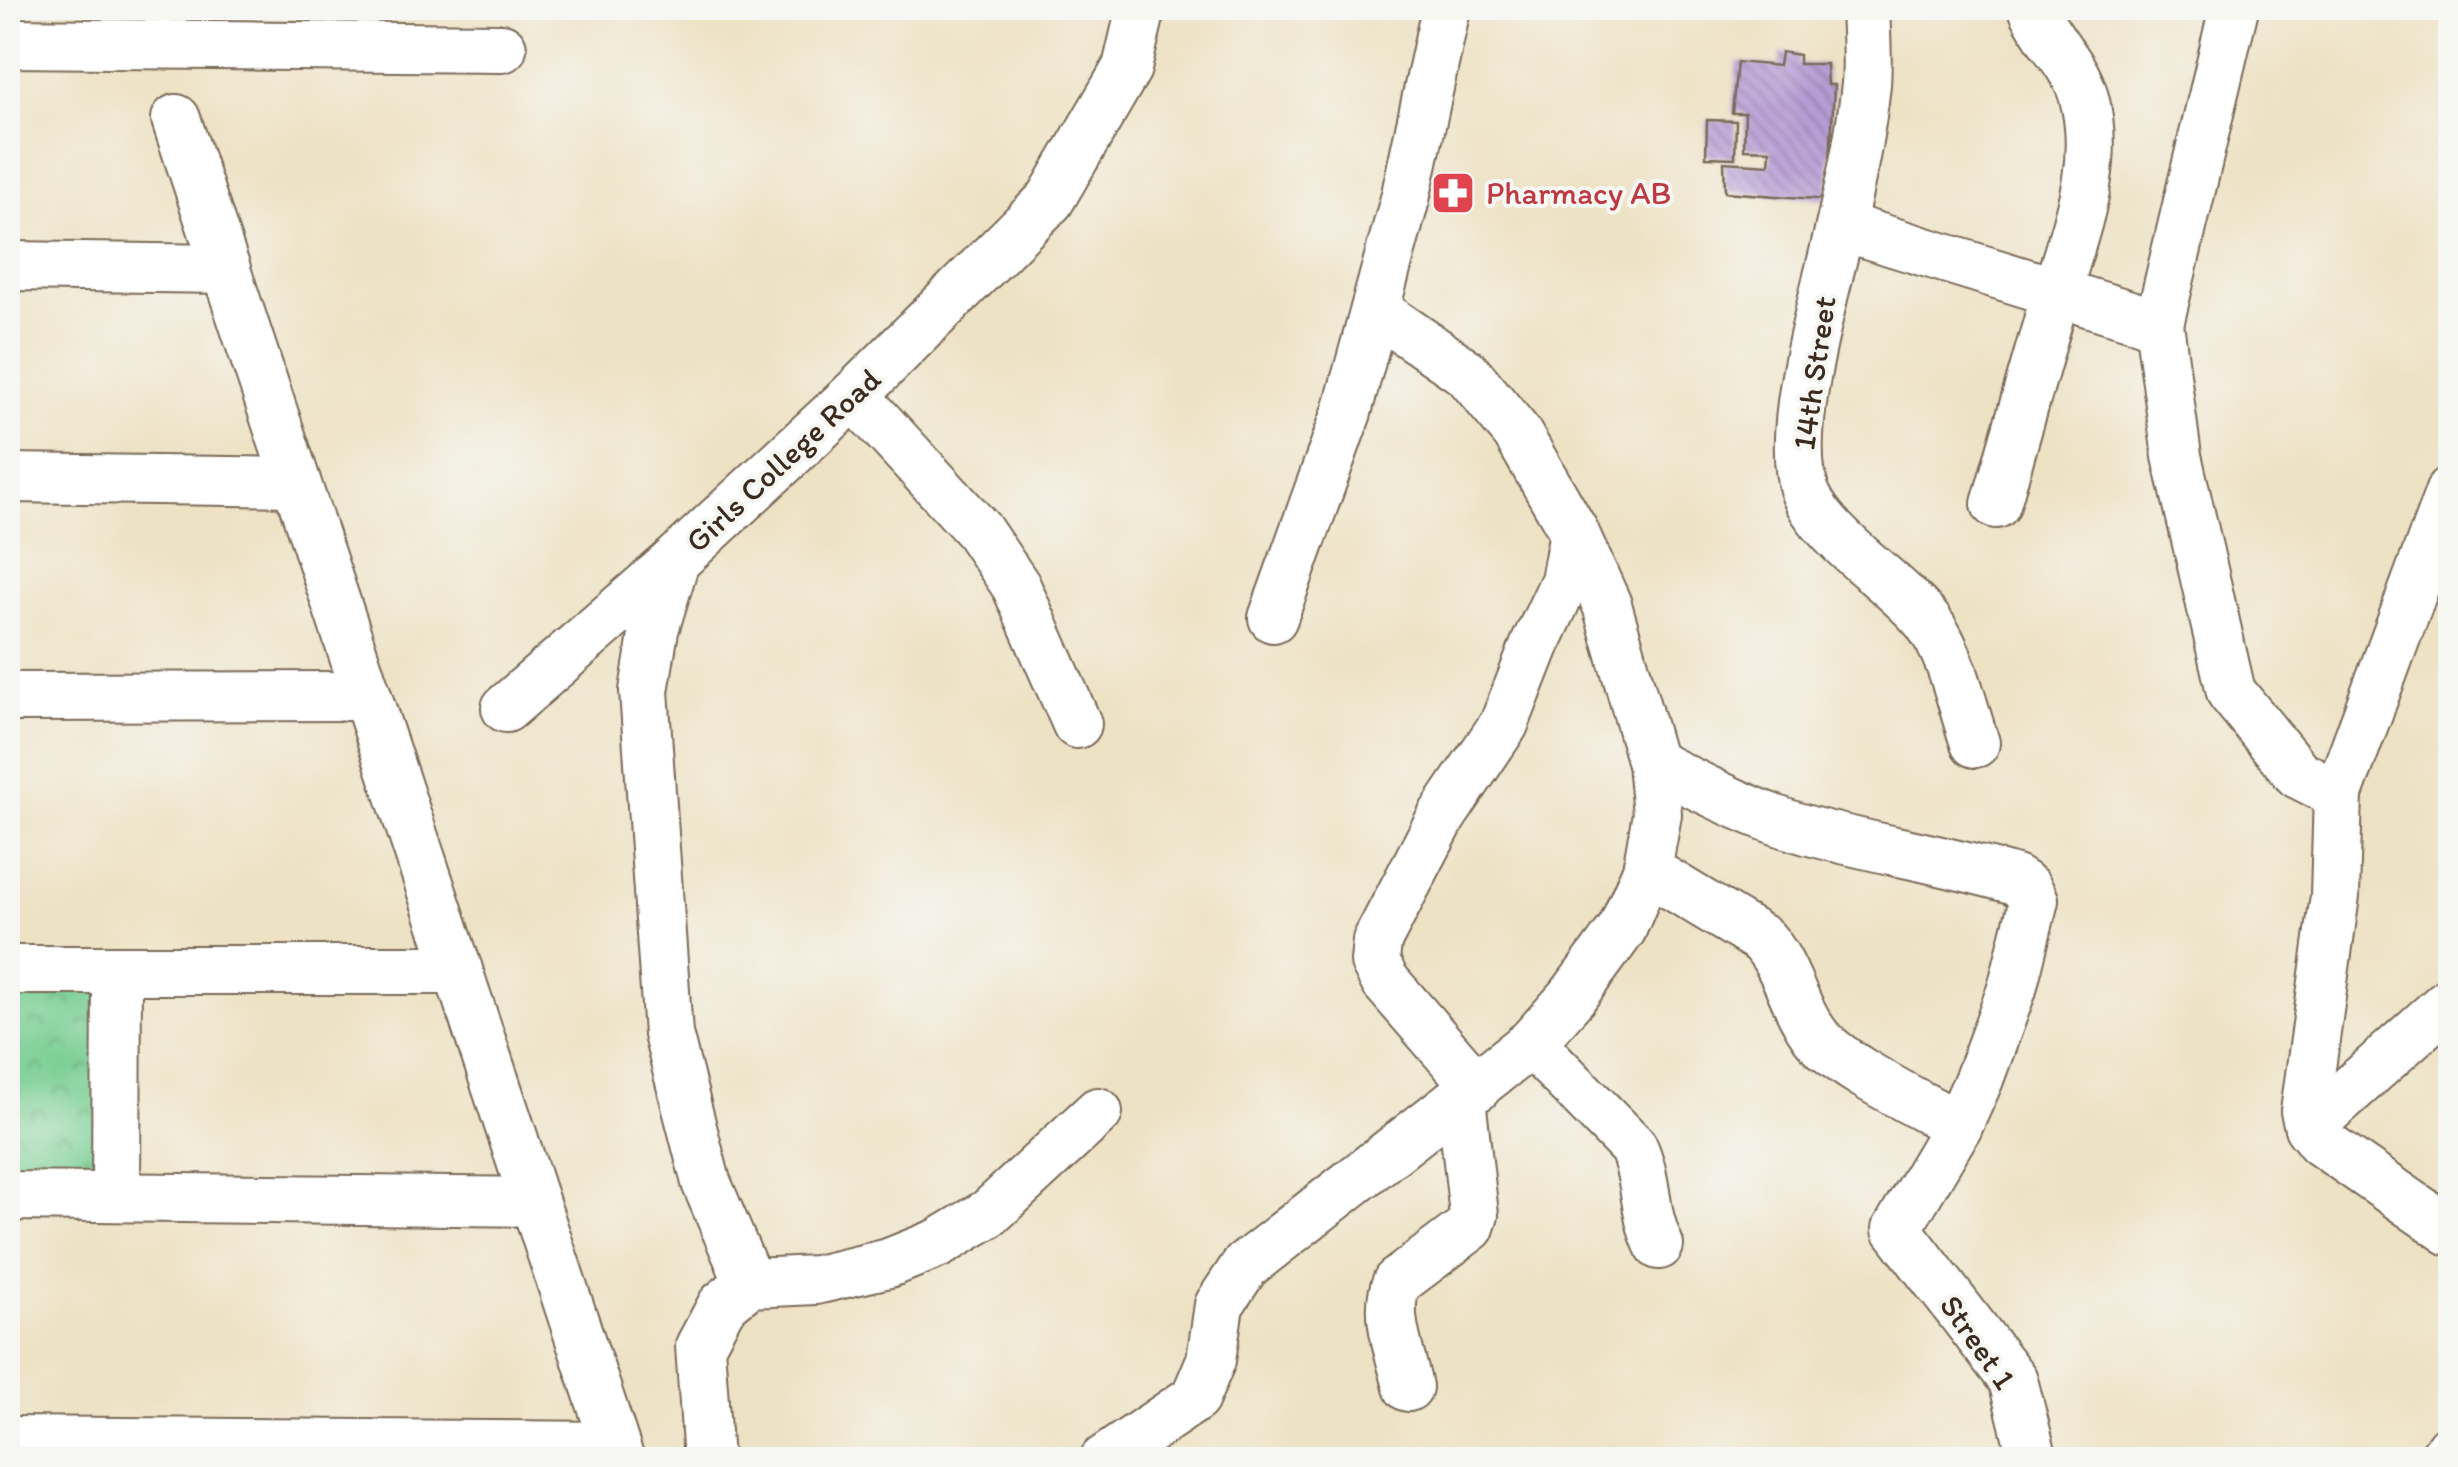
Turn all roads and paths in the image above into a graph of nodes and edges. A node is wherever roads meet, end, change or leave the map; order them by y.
1 (1141, 8) edge
2 (1446, 8) edge
3 (1865, 8) edge
4 (2032, 8) edge
5 (2234, 8) edge
6 (8, 43) edge
7 (502, 48) dead end
8 (176, 119) dead end
9 (1841, 226) junction
10 (8, 266) edge
11 (226, 268) junction
12 (2056, 290) junction
13 (1374, 310) junction
14 (2159, 324) junction
15 (854, 395) junction
16 (8, 478) edge
17 (296, 482) junction
18 (2450, 491) edge
19 (1996, 504) dead end
20 (1574, 532) junction
21 (675, 562) junction
22 (1272, 618) dead end
23 (367, 696) junction
24 (8, 698) edge
25 (506, 708) dead end
26 (1078, 724) dead end
27 (1974, 743) dead end
28 (1652, 763) junction
29 (2338, 794) junction
30 (1647, 870) junction
31 (8, 970) edge
32 (117, 970) junction
33 (458, 970) junction
34 (2450, 1001) edge
35 (1531, 1043) junction
36 (1469, 1093) junction
37 (1098, 1112) dead end
38 (1958, 1126) junction
39 (2308, 1127) junction
40 (8, 1196) edge
41 (116, 1197) junction
42 (534, 1202) junction
43 (2450, 1230) edge
44 (1659, 1245) dead end
45 (749, 1284) junction
46 (1408, 1387) dead end
47 (8, 1442) edge
48 (2450, 1448) edge
49 (617, 1453) edge
50 (708, 1460) edge
51 (1104, 1460) edge
52 (2033, 1460) edge
53 (2442, 1460) edge

1 - 15 street, Girls College Road
2 - 13 street
3 - 9 street, 14th Street
4 - 12 street
5 - 14 street
6 - 7 street
8 - 11 street
9 - 12 street
9 - 27 street, 14th Street
10 - 11 street
11 - 17 street
12 - 14 street
12 - 19 street
13 - 20 street
13 - 22 street
14 - 29 street
15 - 21 street, Girls College Road
15 - 26 street
16 - 17 street
17 - 23 street
18 - 29 street
20 - 28 street
20 - 36 street
21 - 25 street
21 - 45 street, Girls College Road
23 - 24 street
23 - 33 street
28 - 30 street
28 - 38 street
29 - 39 street
30 - 35 street
30 - 38 street
31 - 32 street
32 - 33 street
32 - 41 street
33 - 42 street
34 - 39 street
35 - 36 street
35 - 44 street
36 - 46 street
36 - 51 street
37 - 45 street
38 - 52 street, Street 1
39 - 43 street
40 - 41 street
41 - 42 street
42 - 49 street
45 - 50 street
47 - 49 street
48 - 53 street

